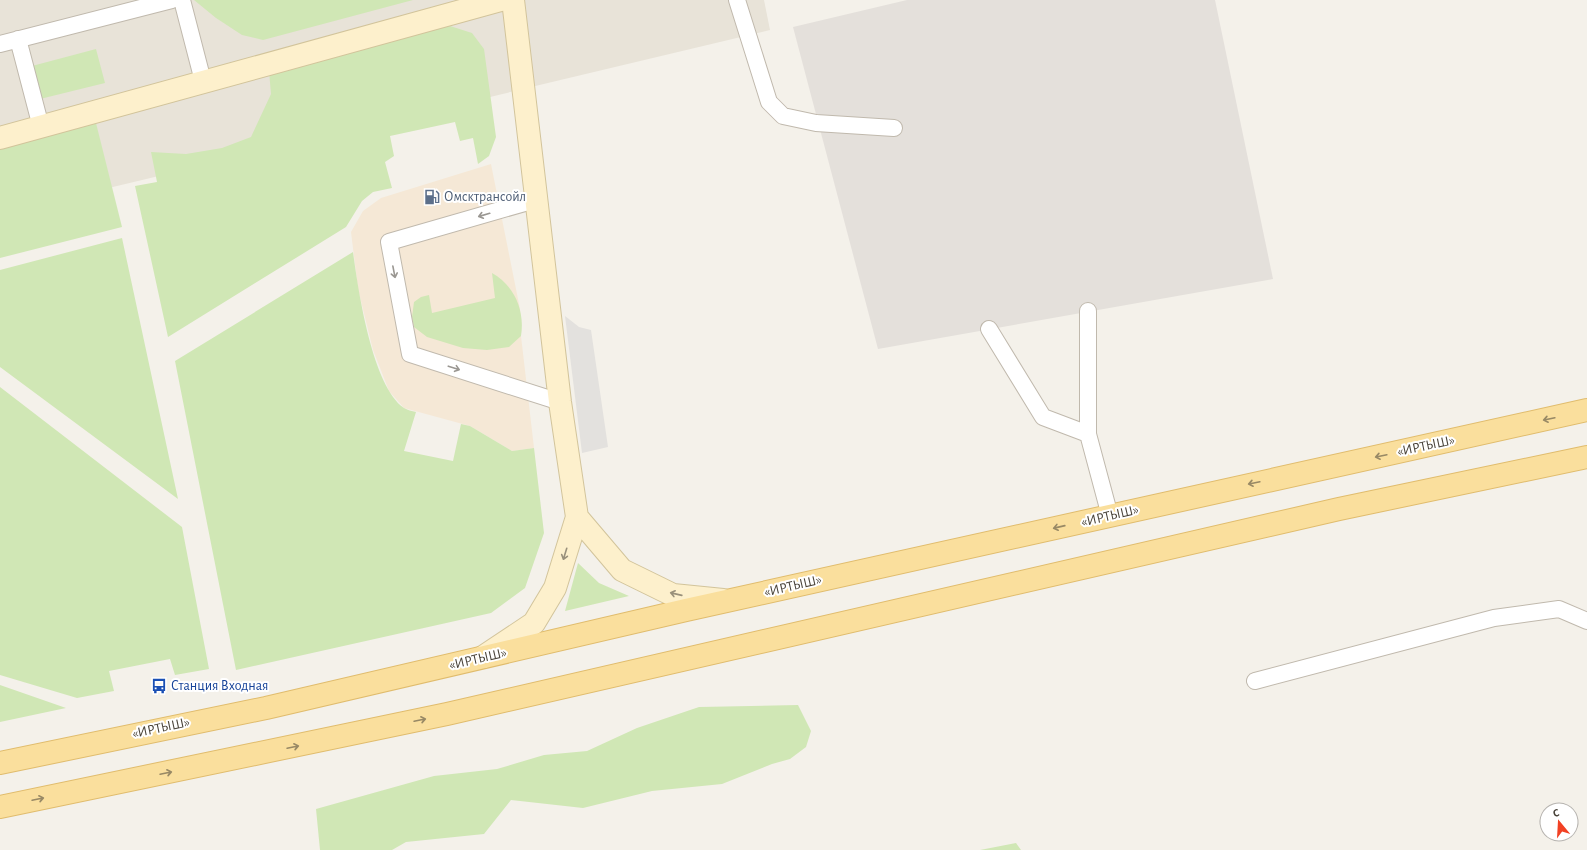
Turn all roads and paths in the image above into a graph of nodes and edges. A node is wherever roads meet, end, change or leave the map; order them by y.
1 (172, 0) edge
2 (182, 0) edge
3 (502, 0) edge
4 (513, 0) edge
5 (737, 0) edge
6 (18, 40) junction
7 (0, 44) edge
8 (203, 82) junction
9 (41, 127) junction
10 (894, 128) dead end
11 (0, 138) edge
12 (535, 200) junction
13 (1088, 311) dead end
14 (989, 329) dead end
15 (560, 402) junction
16 (1587, 410) edge
17 (1088, 434) junction
18 (1587, 457) edge
19 (1110, 516) junction
20 (577, 517) junction
21 (728, 601) junction
22 (1587, 621) edge
23 (482, 658) junction
24 (1255, 681) dead end
25 (0, 763) edge
26 (0, 807) edge

1 - 6 lane
2 - 8 lane
3 - 8 street
4 - 12 street
5 - 10 lane
6 - 7 lane
6 - 9 lane
8 - 9 street
9 - 11 street
12 - 15 street
12 -> 15 lane
13 - 17 lane
14 - 17 lane
15 - 20 street
16 -> 19 main road, «ИРТЫШ»
17 - 19 lane
26 -> 18 main road
19 -> 21 main road, «ИРТЫШ»
21 -> 20 street
20 -> 23 street
21 - 23 main road, «ИРТЫШ»
22 - 24 lane
23 - 25 main road, «ИРТЫШ»

